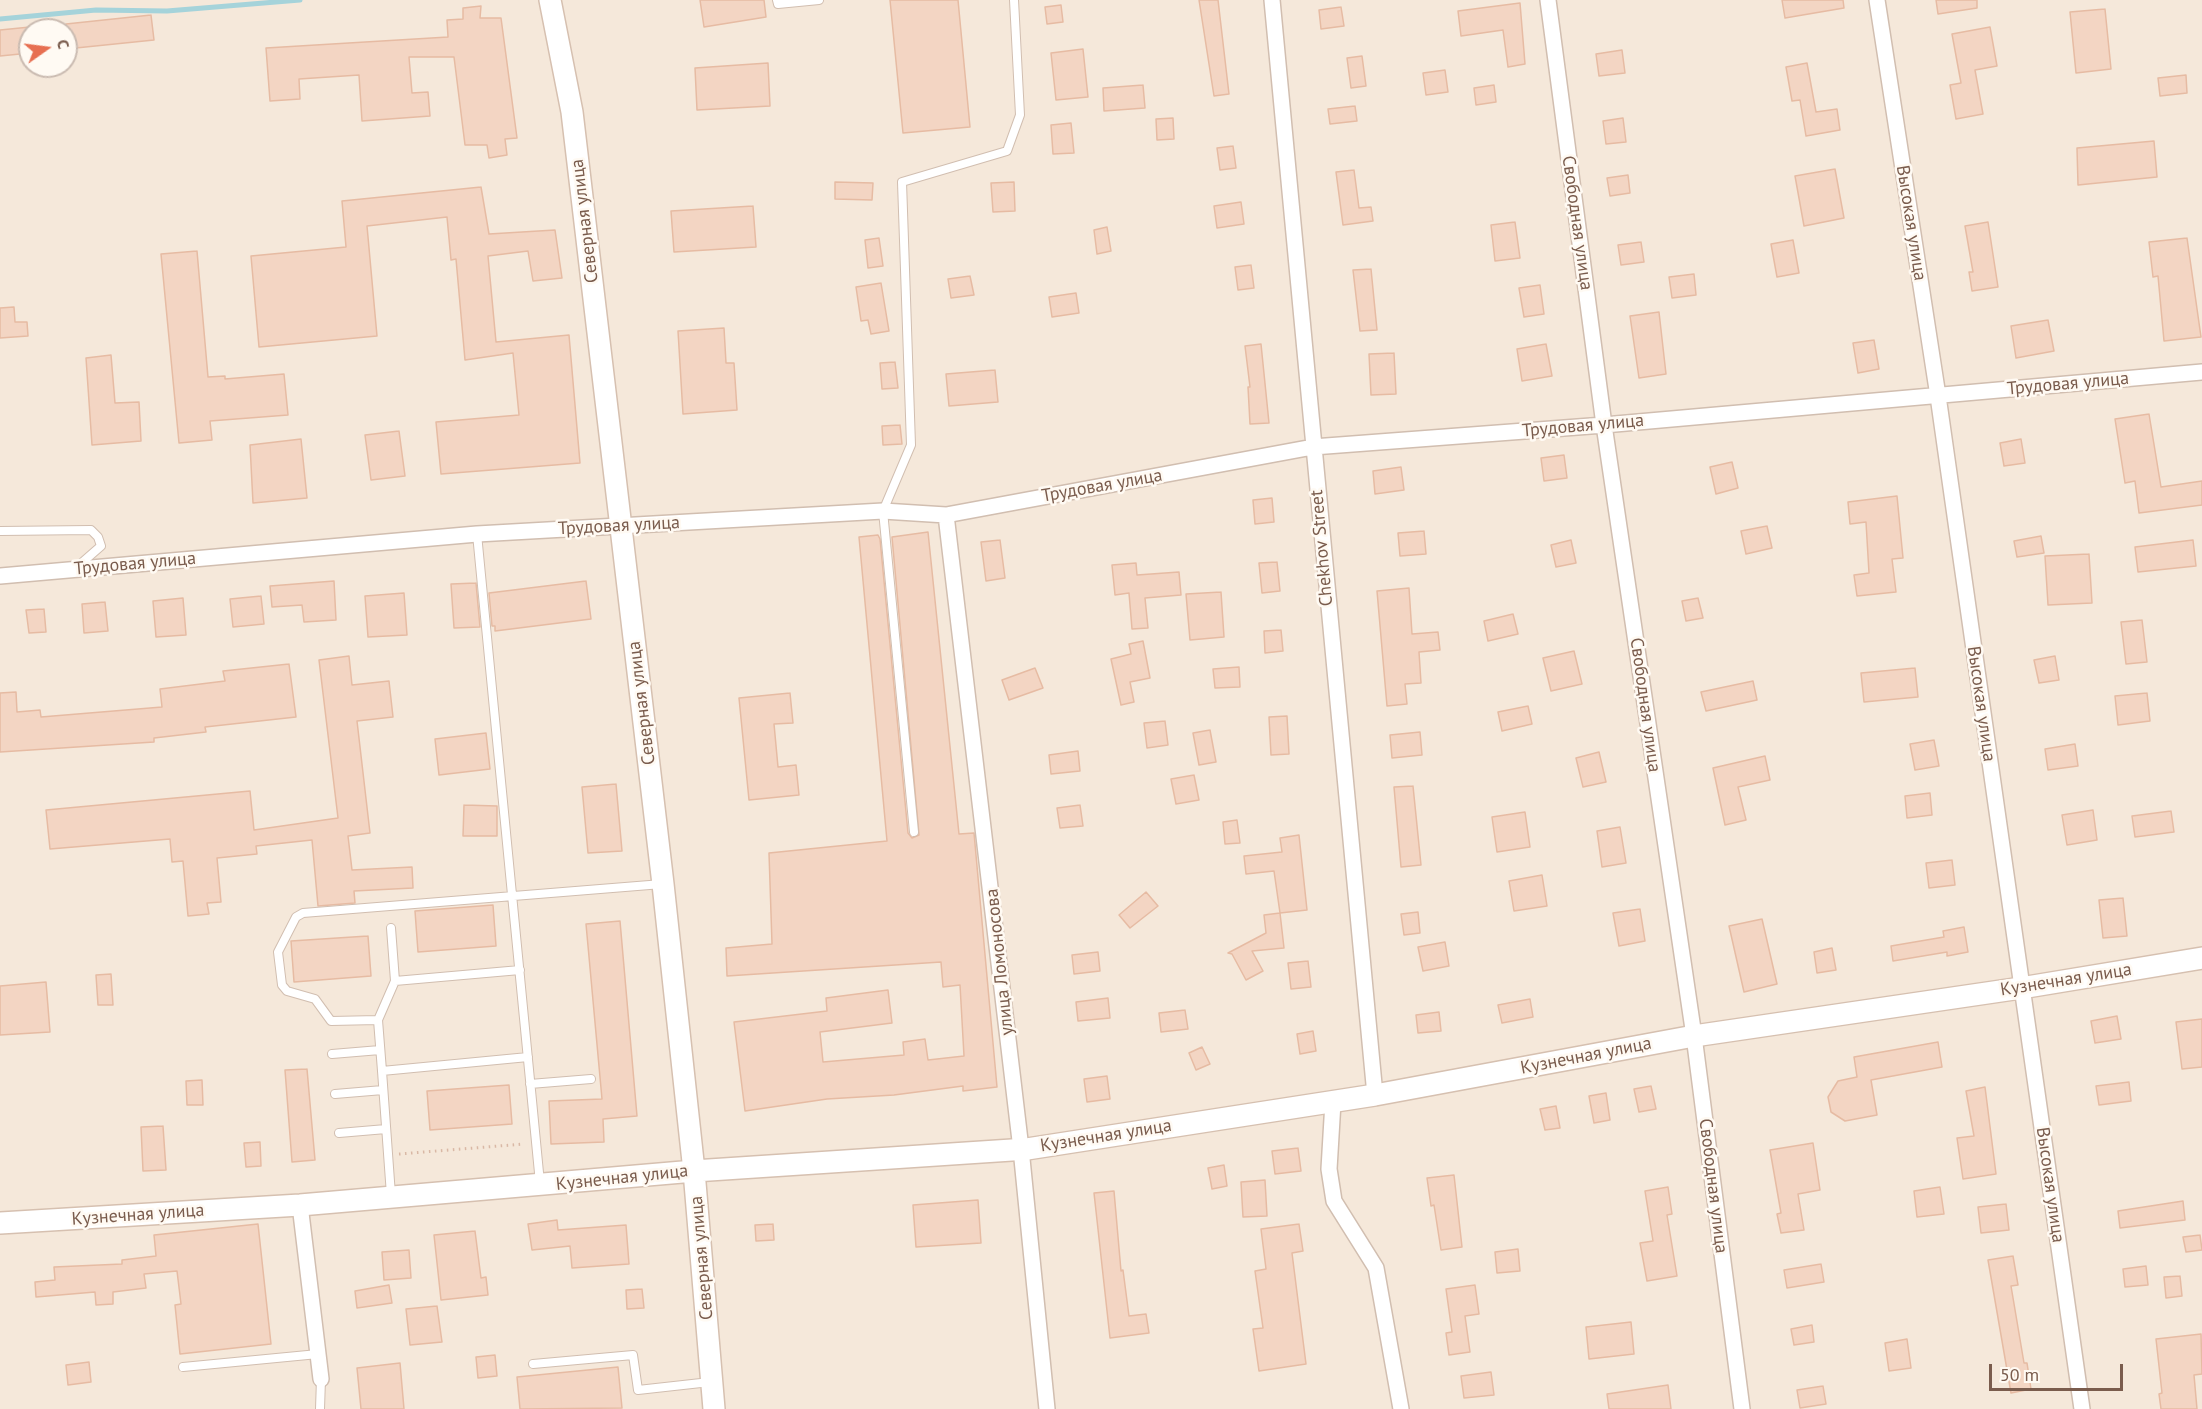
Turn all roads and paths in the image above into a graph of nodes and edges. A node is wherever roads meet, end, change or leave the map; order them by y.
1 (550, 0) edge
2 (777, 0) edge
3 (819, 0) edge
4 (1014, 0) edge
5 (1272, 0) edge
6 (1548, 0) edge
7 (1877, 0) edge
8 (2202, 372) edge
9 (1938, 396) junction
10 (1604, 425) junction
11 (1313, 447) junction
12 (883, 511) junction
13 (946, 515) junction
14 (621, 526) junction
15 (0, 531) edge
16 (477, 534) junction
17 (74, 569) junction
18 (0, 576) edge
19 (914, 832) dead end
20 (663, 884) junction
21 (513, 898) junction
22 (391, 928) dead end
23 (2202, 958) edge
24 (520, 970) junction
25 (395, 981) junction
26 (2021, 988) junction
27 (378, 1020) junction
28 (1694, 1036) junction
29 (380, 1050) junction
30 (332, 1054) dead end
31 (528, 1058) junction
32 (382, 1071) junction
33 (591, 1079) dead end
34 (531, 1084) junction
35 (383, 1090) junction
36 (335, 1094) dead end
37 (1375, 1095) junction
38 (1333, 1102) junction
39 (386, 1129) junction
40 (339, 1133) dead end
41 (536, 1143) junction
42 (1021, 1149) junction
43 (388, 1155) junction
44 (694, 1171) junction
45 (540, 1186) junction
46 (391, 1197) junction
47 (300, 1205) junction
48 (0, 1223) edge
49 (318, 1354) junction
50 (533, 1364) dead end
51 (183, 1367) dead end
52 (321, 1379) joint
53 (712, 1382) junction
54 (320, 1409) edge
55 (714, 1409) edge
56 (1047, 1409) edge
57 (1401, 1409) edge
58 (1742, 1409) edge
59 (2082, 1409) edge

1 - 14 street, Северная улица
2 - 3 lane
4 - 12 lane
5 - 11 street, Chekhov Street
6 - 10 street, Свободная улица
7 - 9 street, Высокая улица
8 - 9 street, Трудовая улица
9 - 10 street, Трудовая улица
9 - 26 street, Высокая улица
10 - 11 street, Трудовая улица
10 - 28 street, Свободная улица
11 - 13 street, Трудовая улица
11 - 37 street, Chekhov Street
12 - 13 street, Трудовая улица
12 - 14 street, Трудовая улица
12 - 19 lane
13 - 42 street, улица Ломоносова
14 - 16 street, Трудовая улица
14 - 20 street, Северная улица
15 - 17 lane
16 - 17 street, Трудовая улица
16 - 21 lane
17 - 18 street, Трудовая улица
20 - 21 lane
20 - 44 street, Северная улица
21 - 24 lane
21 - 27 lane
22 - 25 lane
23 - 26 street, Кузнечная улица
24 - 25 lane
24 - 31 lane
25 - 27 lane
26 - 28 street, Кузнечная улица
26 - 59 street, Высокая улица
27 - 29 lane
28 - 37 street, Кузнечная улица
28 - 58 street, Свободная улица
29 - 30 lane
29 - 32 lane
31 - 32 lane
31 - 34 lane
32 - 35 lane
33 - 34 lane
34 - 41 lane
35 - 36 lane
35 - 39 lane
37 - 38 street, Кузнечная улица
38 - 42 street, Кузнечная улица
38 - 57 street
39 - 40 lane
39 - 43 lane
41 - 43 path
41 - 45 lane
42 - 44 street, Кузнечная улица
42 - 56 street, улица Ломоносова
43 - 46 lane
44 - 45 street, Кузнечная улица
44 - 53 street, Северная улица
45 - 46 street, Кузнечная улица
46 - 47 street, Кузнечная улица
47 - 48 street, Кузнечная улица
47 - 49 street
49 - 51 lane
49 - 52 street
50 - 53 lane
52 - 54 lane
53 - 55 street, Северная улица

